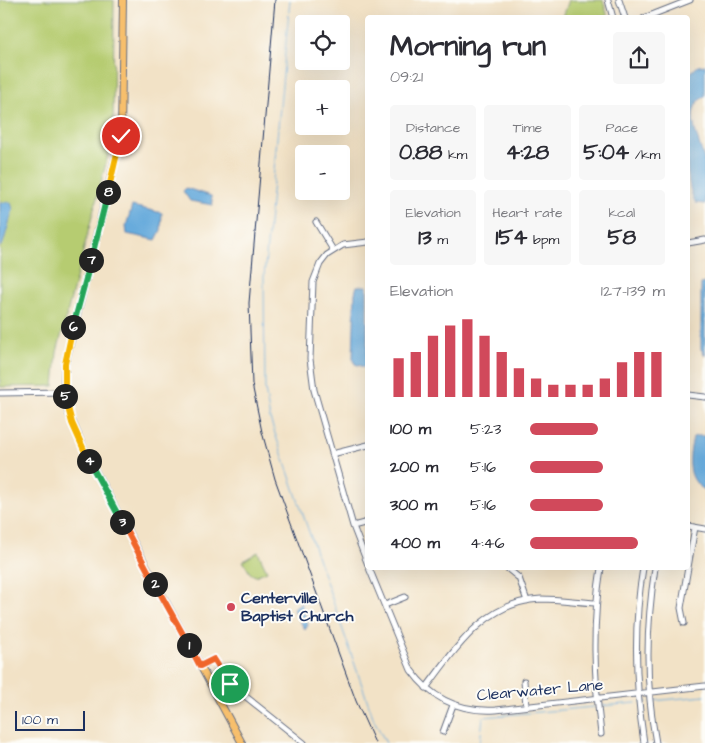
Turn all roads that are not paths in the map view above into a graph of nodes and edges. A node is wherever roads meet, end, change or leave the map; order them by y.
1 (123, 0) edge
2 (608, 0) edge
3 (619, 0) edge
4 (690, 0) edge
5 (612, 15) edge
6 (624, 15) edge
7 (652, 15) edge
8 (316, 222) dead end
9 (705, 240) edge
10 (365, 242) edge
11 (690, 243) edge
12 (333, 250) junction
13 (64, 392) junction
14 (0, 393) edge
15 (690, 395) edge
16 (705, 397) edge
17 (365, 446) edge
18 (332, 454) junction
19 (365, 523) edge
20 (353, 526) junction
21 (690, 527) edge
22 (695, 528) junction
23 (705, 529) edge
24 (690, 557) edge
25 (365, 558) edge
26 (370, 570) edge
27 (509, 570) edge
28 (601, 570) edge
29 (642, 570) edge
30 (654, 570) edge
31 (688, 570) edge
32 (405, 597) dead end
33 (527, 601) junction
34 (595, 603) junction
35 (385, 605) junction
36 (684, 623) dead end
37 (200, 666) junction
38 (524, 681) dead end
39 (705, 686) edge
40 (426, 688) junction
41 (648, 692) junction
42 (637, 694) junction
43 (596, 698) junction
44 (453, 705) junction
45 (526, 706) junction
46 (443, 732) dead end
47 (601, 734) dead end
48 (242, 743) edge
49 (304, 743) edge
50 (644, 743) edge
51 (656, 743) edge

1 - 13 main road
2 - 5 street
3 - 6 street
4 - 7 street
8 - 12 street
9 - 11 street
10 - 12 street
12 - 18 street, Clearwater Lane
13 - 14 street
13 - 37 main road
15 - 16 street
17 - 18 street
18 - 20 street, Clearwater Lane
19 - 20 street
20 - 25 street, Clearwater Lane
21 - 22 street
22 - 23 street
22 - 24 street
26 - 35 street, Clearwater Lane
27 - 33 street
28 - 34 street
29 - 42 street
30 - 41 street
31 - 36 street
32 - 35 street
33 - 34 street
33 - 40 street
34 - 43 street
35 - 40 street, Clearwater Lane
37 - 48 main road
37 - 49 street
38 - 45 street
39 - 41 street, Clearwater Lane
40 - 44 street, Clearwater Lane
41 - 42 street, Clearwater Lane
41 - 51 street
42 - 43 street, Clearwater Lane
42 - 50 street
43 - 45 street, Clearwater Lane
43 - 47 street
44 - 45 street, Clearwater Lane
44 - 46 street

